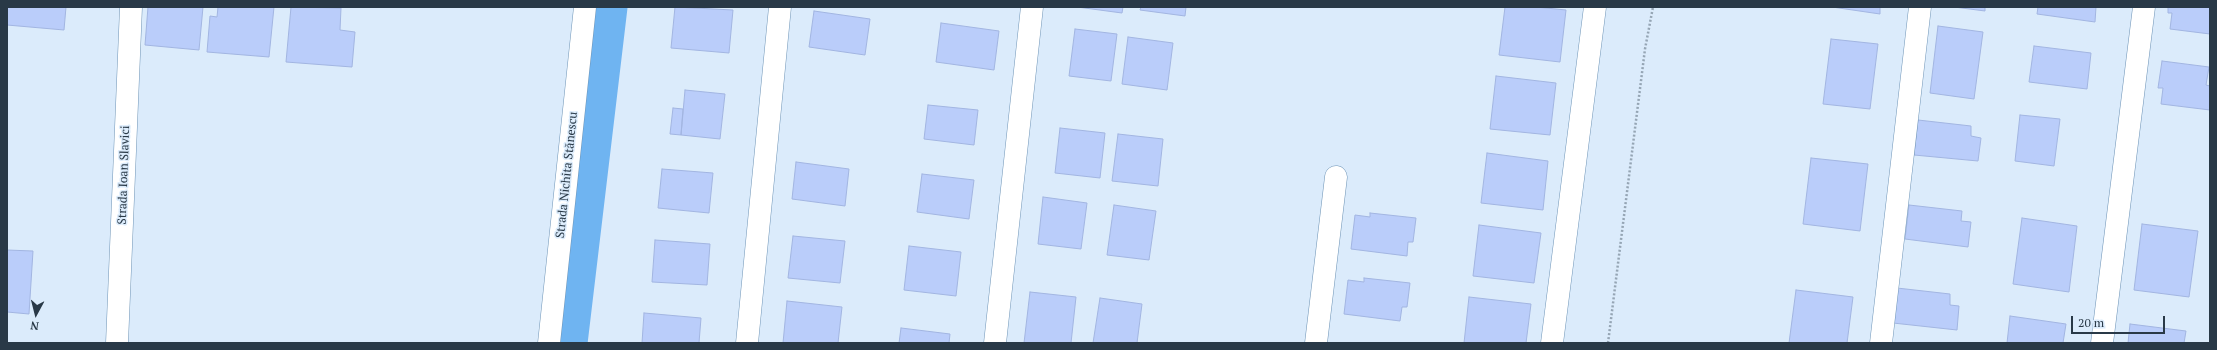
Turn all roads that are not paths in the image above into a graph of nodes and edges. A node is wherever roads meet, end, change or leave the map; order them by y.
1 (131, 7) edge
2 (585, 7) edge
3 (780, 7) edge
4 (1032, 7) edge
5 (1595, 7) edge
6 (1920, 7) edge
7 (2144, 7) edge
8 (1336, 177) dead end
9 (117, 343) edge
10 (549, 343) edge
11 (746, 343) edge
12 (995, 343) edge
13 (1316, 343) edge
14 (1552, 343) edge
15 (1881, 343) edge
16 (2102, 343) edge

1 - 9 street, Strada Ioan Slavici
2 - 10 street, Strada Nichita Stănescu
3 - 11 street
4 - 12 street
5 - 14 street
6 - 15 street
7 - 16 street
8 - 13 street

